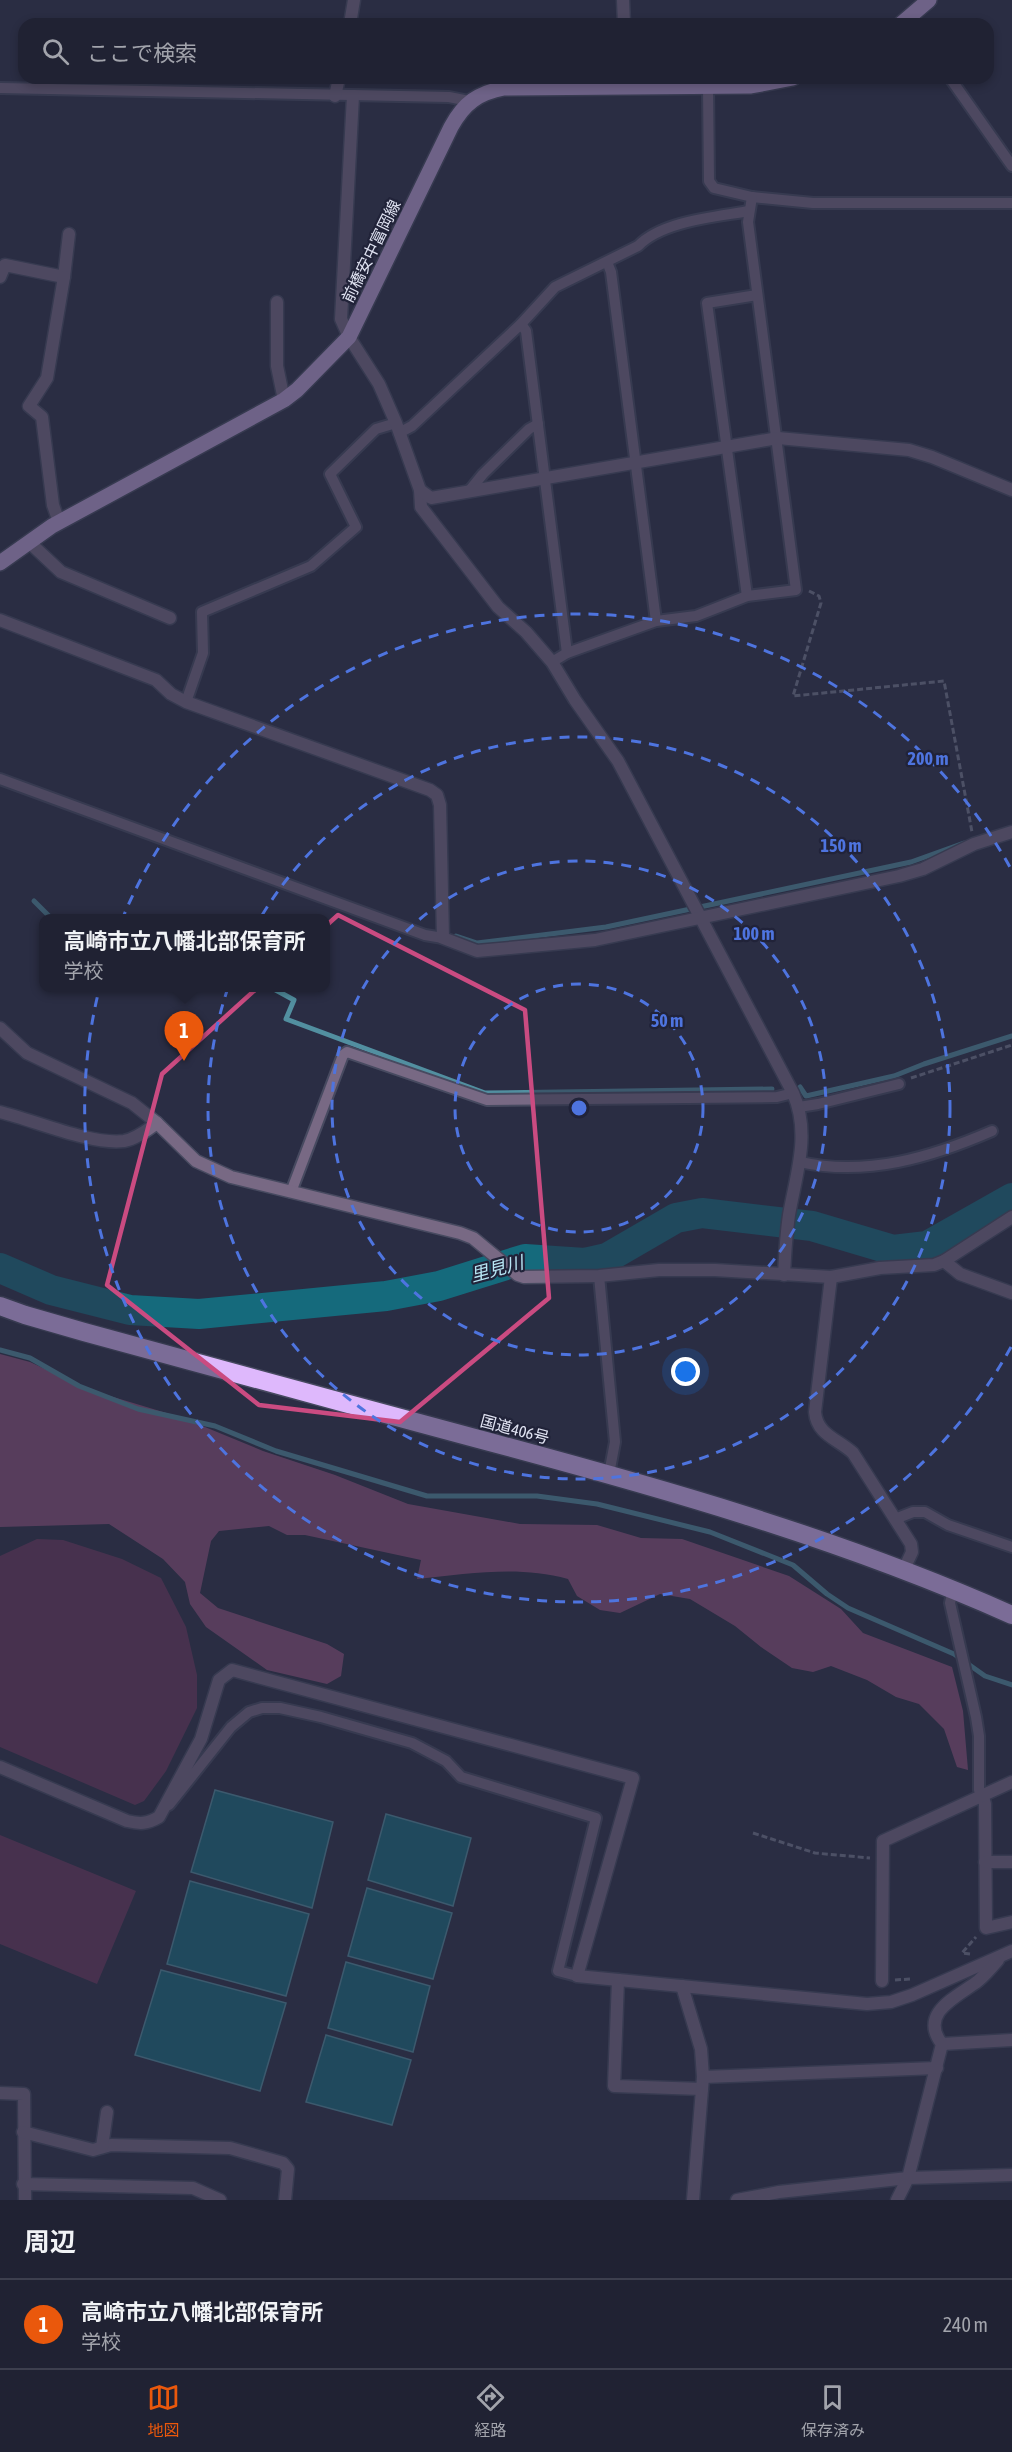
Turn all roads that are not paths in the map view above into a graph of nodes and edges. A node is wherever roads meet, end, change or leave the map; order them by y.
1 (354, 0) edge
2 (623, 0) edge
3 (929, 0) edge
4 (351, 18) edge
5 (624, 18) edge
6 (910, 18) edge
7 (338, 84) edge
8 (585, 84) edge
9 (659, 84) edge
10 (762, 84) edge
11 (954, 84) edge
12 (708, 87) junction
13 (0, 88) edge
14 (335, 96) junction
15 (353, 96) junction
16 (469, 101) junction
17 (1012, 166) edge
18 (752, 197) junction
19 (1012, 203) edge
20 (749, 211) junction
21 (69, 234) dead end
22 (607, 262) junction
23 (0, 277) edge
24 (64, 277) junction
25 (757, 295) junction
26 (277, 302) dead end
27 (521, 324) junction
28 (349, 337) junction
29 (284, 400) junction
30 (538, 424) junction
31 (398, 428) junction
32 (778, 438) junction
33 (727, 447) junction
34 (636, 462) junction
35 (544, 478) junction
36 (420, 490) junction
37 (470, 490) junction
38 (1012, 490) edge
39 (59, 522) junction
40 (29, 542) junction
41 (0, 563) edge
42 (747, 596) junction
43 (170, 618) dead end
44 (0, 620) edge
45 (656, 621) junction
46 (567, 653) junction
47 (552, 662) junction
48 (186, 702) junction
49 (0, 779) edge
50 (1012, 832) edge
51 (702, 918) junction
52 (443, 938) junction
53 (0, 1028) edge
54 (899, 1084) road end
55 (793, 1093) junction
56 (799, 1107) junction
57 (0, 1112) edge
58 (157, 1123) junction
59 (992, 1131) dead end
60 (800, 1162) junction
61 (291, 1192) junction
62 (1012, 1217) edge
63 (944, 1261) junction
64 (784, 1275) junction
65 (599, 1276) junction
66 (831, 1276) junction
67 (1012, 1293) edge
68 (0, 1306) edge
69 (609, 1474) junction
70 (895, 1519) junction
71 (1012, 1547) edge
72 (904, 1569) junction
73 (953, 1589) junction
74 (1012, 1615) edge
75 (0, 1767) edge
76 (1012, 1782) edge
77 (982, 1794) junction
78 (159, 1817) junction
79 (985, 1862) junction
80 (1012, 1862) edge
81 (1012, 1922) edge
82 (1007, 1954) edge
83 (577, 1976) junction
84 (618, 1980) junction
85 (882, 1982) dead end
86 (682, 1986) junction
87 (1012, 2040) edge
88 (942, 2044) junction
89 (937, 2068) junction
90 (702, 2083) junction
91 (0, 2093) edge
92 (107, 2112) dead end
93 (23, 2132) junction
94 (102, 2147) junction
95 (1012, 2175) edge
96 (908, 2178) junction
97 (23, 2184) junction
98 (25, 2200) edge
99 (220, 2200) edge
100 (285, 2200) edge
101 (693, 2200) edge
102 (737, 2200) edge
103 (897, 2200) edge

1 - 4 street
2 - 5 street
3 - 6 main road
7 - 14 street
8 - 16 main road
9 - 12 main road
10 - 12 main road
11 - 17 lane
12 - 18 lane
13 - 14 lane
14 - 15 lane
15 - 16 lane
15 - 28 street
16 - 28 main road, 前橋安中富岡線
18 - 19 lane
18 - 20 lane
20 - 22 lane
20 - 25 lane
21 - 24 street
22 - 27 lane
22 - 34 lane
23 - 24 street
24 - 39 street
25 - 32 lane
25 - 33 lane
26 - 29 street
27 - 30 lane
27 - 31 lane
28 - 29 main road, 前橋安中富岡線
28 - 31 street
29 - 39 main road, 前橋安中富岡線
30 - 35 lane
30 - 37 lane
31 - 36 street
31 - 48 lane
32 - 33 street
32 - 38 street
32 - 42 lane
33 - 34 street
33 - 42 lane
34 - 35 street
34 - 45 lane
35 - 37 street
35 - 46 lane
36 - 37 street
36 - 47 street
39 - 40 main road, 前橋安中富岡線
40 - 41 main road, 前橋安中富岡線
40 - 43 street
42 - 45 lane
44 - 48 street
45 - 46 lane
46 - 47 lane
47 - 51 street
48 - 52 street
49 - 52 lane
50 - 51 street
51 - 52 street
51 - 55 street
53 - 58 street
54 - 56 lane
55 - 56 street
55 - 61 lane
56 - 60 street
57 - 58 street
58 - 61 street
59 - 60 lane
60 - 64 street
61 - 65 street
62 - 63 street
63 - 66 street
63 - 67 street
64 - 65 street
64 - 66 street
65 - 69 lane
66 - 70 street
68 - 69 highway, 国道406号
69 - 72 highway, 国道406号
70 - 71 lane
70 - 72 street
72 - 73 highway, 国道406号
73 - 74 highway, 国道406号
73 - 77 lane
75 - 78 street
76 - 77 street
77 - 79 street
77 - 85 street
78 - 83 lane
78 - 83 street
79 - 80 street
79 - 81 street
82 - 86 street
82 - 88 street
83 - 84 street
84 - 86 street
84 - 90 street
86 - 90 street
87 - 88 street
88 - 89 street
89 - 90 street
89 - 96 street
90 - 101 street
91 - 93 street
92 - 94 street
93 - 94 street
93 - 97 street
94 - 100 street
95 - 96 street
96 - 102 street
96 - 103 street
97 - 98 street
97 - 99 street

